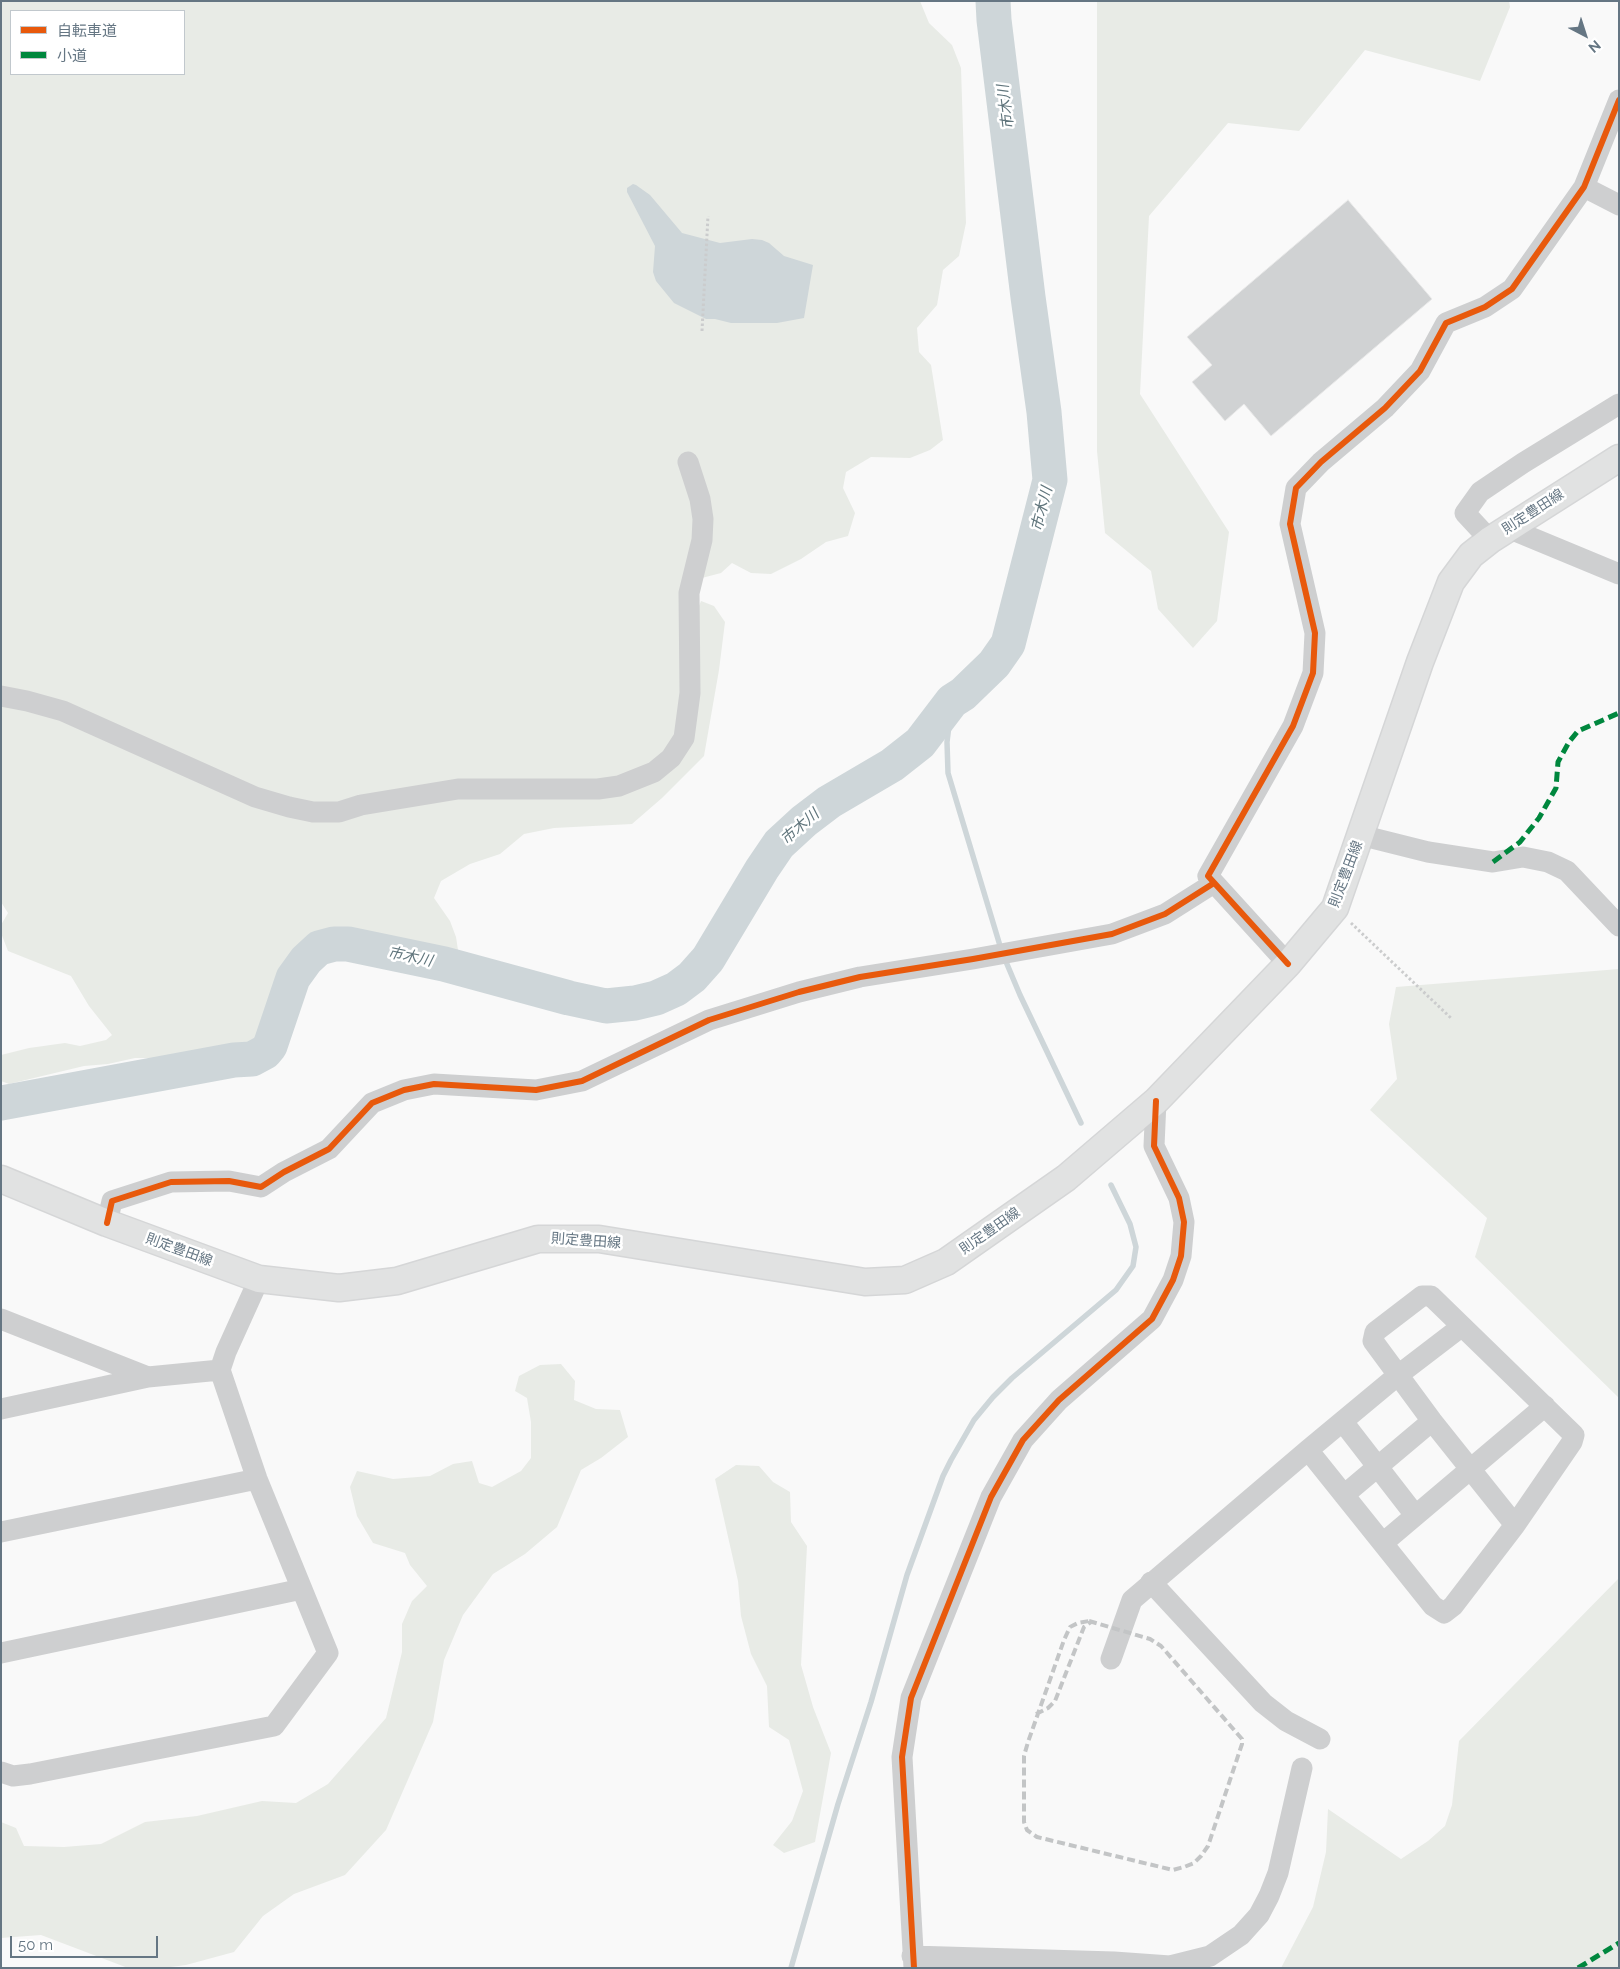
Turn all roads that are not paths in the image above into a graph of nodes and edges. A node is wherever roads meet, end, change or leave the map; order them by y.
1 (1619, 100) edge
2 (1584, 187) junction
3 (1619, 204) edge
4 (1619, 404) edge
5 (1619, 458) edge
6 (688, 462) dead end
7 (1499, 534) junction
8 (1619, 574) edge
9 (1, 696) edge
10 (1360, 835) junction
11 (1214, 883) junction
12 (1619, 926) edge
13 (1288, 964) junction
14 (1156, 1101) junction
15 (1, 1178) edge
16 (107, 1223) junction
17 (259, 1279) junction
18 (1, 1319) edge
19 (1461, 1327) junction
20 (220, 1370) junction
21 (1397, 1376) junction
22 (148, 1377) junction
23 (1545, 1406) junction
24 (1, 1409) edge
25 (1432, 1421) junction
26 (1343, 1422) junction
27 (1308, 1450) junction
28 (1378, 1466) junction
29 (1470, 1469) junction
30 (257, 1479) junction
31 (1344, 1495) junction
32 (1415, 1515) junction
33 (1515, 1524) junction
34 (1, 1532) edge
35 (1383, 1542) junction
36 (1151, 1582) junction
37 (302, 1589) junction
38 (1, 1652) edge
39 (1111, 1659) dead end
40 (1320, 1739) dead end
41 (1302, 1768) dead end
42 (1, 1772) edge
43 (913, 1962) edge

1 - 2 street
2 - 3 street
2 - 11 street
4 - 7 street
5 - 7 main road, 則定豊田線
6 - 9 street
7 - 8 street
7 - 10 main road, 則定豊田線
10 - 12 street
10 - 13 main road, 則定豊田線
11 - 13 street
11 - 16 street
13 - 14 main road, 則定豊田線
14 - 17 main road, 則定豊田線
14 - 43 street
15 - 16 main road, 則定豊田線
16 - 17 main road, 則定豊田線
17 - 20 street
18 - 22 street
19 - 21 street
19 - 21 street
19 - 23 street
20 - 22 street
20 - 30 street
21 - 25 street
21 - 26 street
22 - 24 street
23 - 29 street
23 - 33 street
25 - 28 street
25 - 29 street
26 - 27 street
26 - 28 street
27 - 31 street
27 - 36 street
28 - 31 street
28 - 32 street
29 - 32 street
29 - 33 street
30 - 34 street
30 - 37 street
31 - 35 street
32 - 35 street
33 - 35 street
36 - 39 street
36 - 40 street
37 - 38 street
37 - 42 street
41 - 43 street

